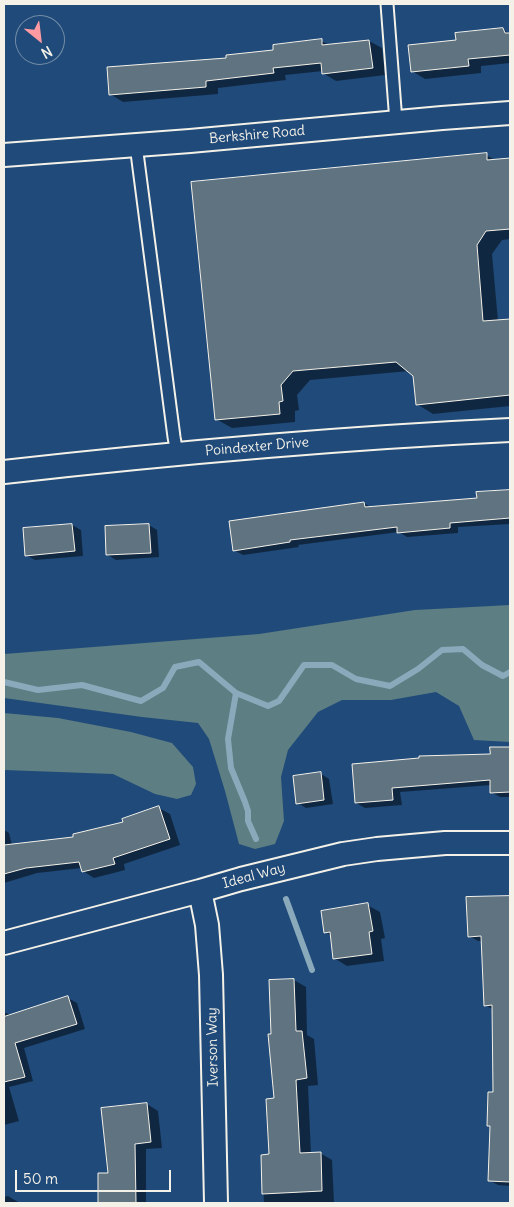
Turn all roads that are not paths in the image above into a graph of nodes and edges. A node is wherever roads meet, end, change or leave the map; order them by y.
1 (387, 4) edge
2 (510, 113) edge
3 (396, 122) junction
4 (136, 145) junction
5 (4, 155) edge
6 (510, 430) edge
7 (177, 454) junction
8 (4, 472) edge
9 (510, 843) edge
10 (200, 891) junction
11 (4, 944) edge
12 (216, 1203) edge

1 - 3 lane
2 - 3 street, Berkshire Road
3 - 4 street, Berkshire Road
4 - 5 street, Berkshire Road
4 - 7 lane
6 - 7 street, Poindexter Drive
7 - 8 street, Poindexter Drive
9 - 10 street, Ideal Way
10 - 11 street, Ideal Way
10 - 12 street, Iverson Way

